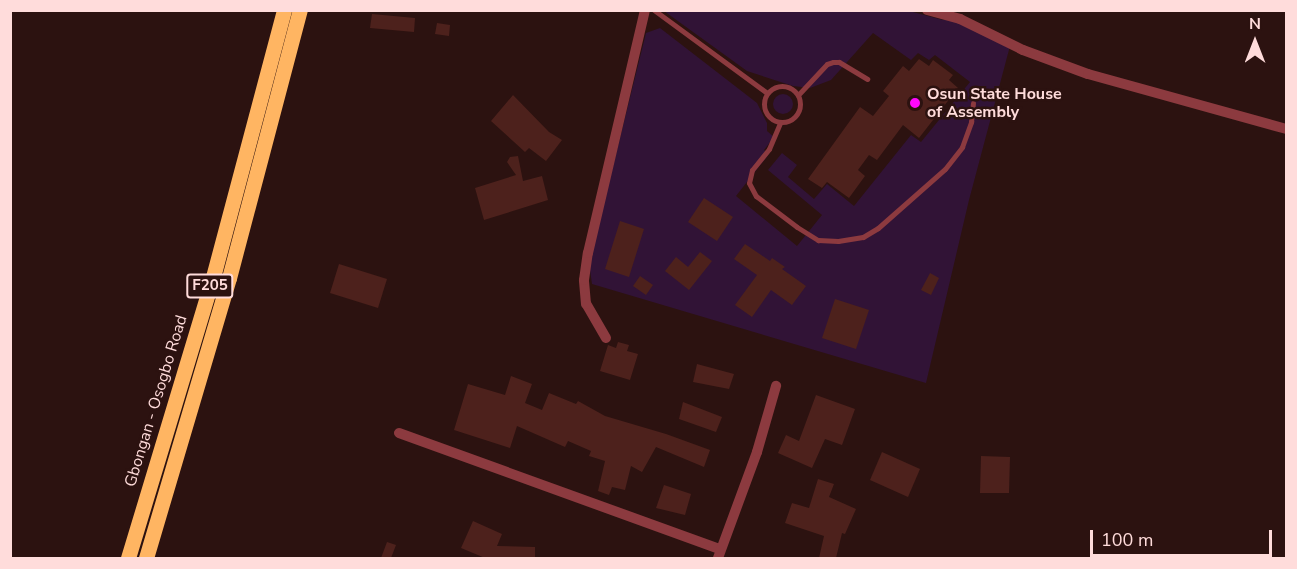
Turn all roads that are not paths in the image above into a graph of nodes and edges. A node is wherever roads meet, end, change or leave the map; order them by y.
1 (284, 10) edge
2 (300, 10) edge
3 (645, 10) edge
4 (654, 10) edge
5 (927, 10) edge
6 (958, 15) edge
7 (867, 79) dead end
8 (767, 93) junction
9 (798, 96) junction
10 (974, 102) dead end
11 (780, 123) junction
12 (1287, 129) edge
13 (606, 338) dead end
14 (776, 387) dead end
15 (399, 433) dead end
16 (718, 554) edge
17 (128, 558) edge
18 (146, 558) edge

1 - 17 main road, Gbongan - Osogbo Road / F205
2 - 18 main road, F205
3 - 13 street
4 - 8 lane
5 - 6 street
6 - 12 street
7 - 9 lane
8 - 9 lane
8 - 11 lane
9 - 11 lane
10 - 11 lane
14 - 16 street
15 - 16 street

